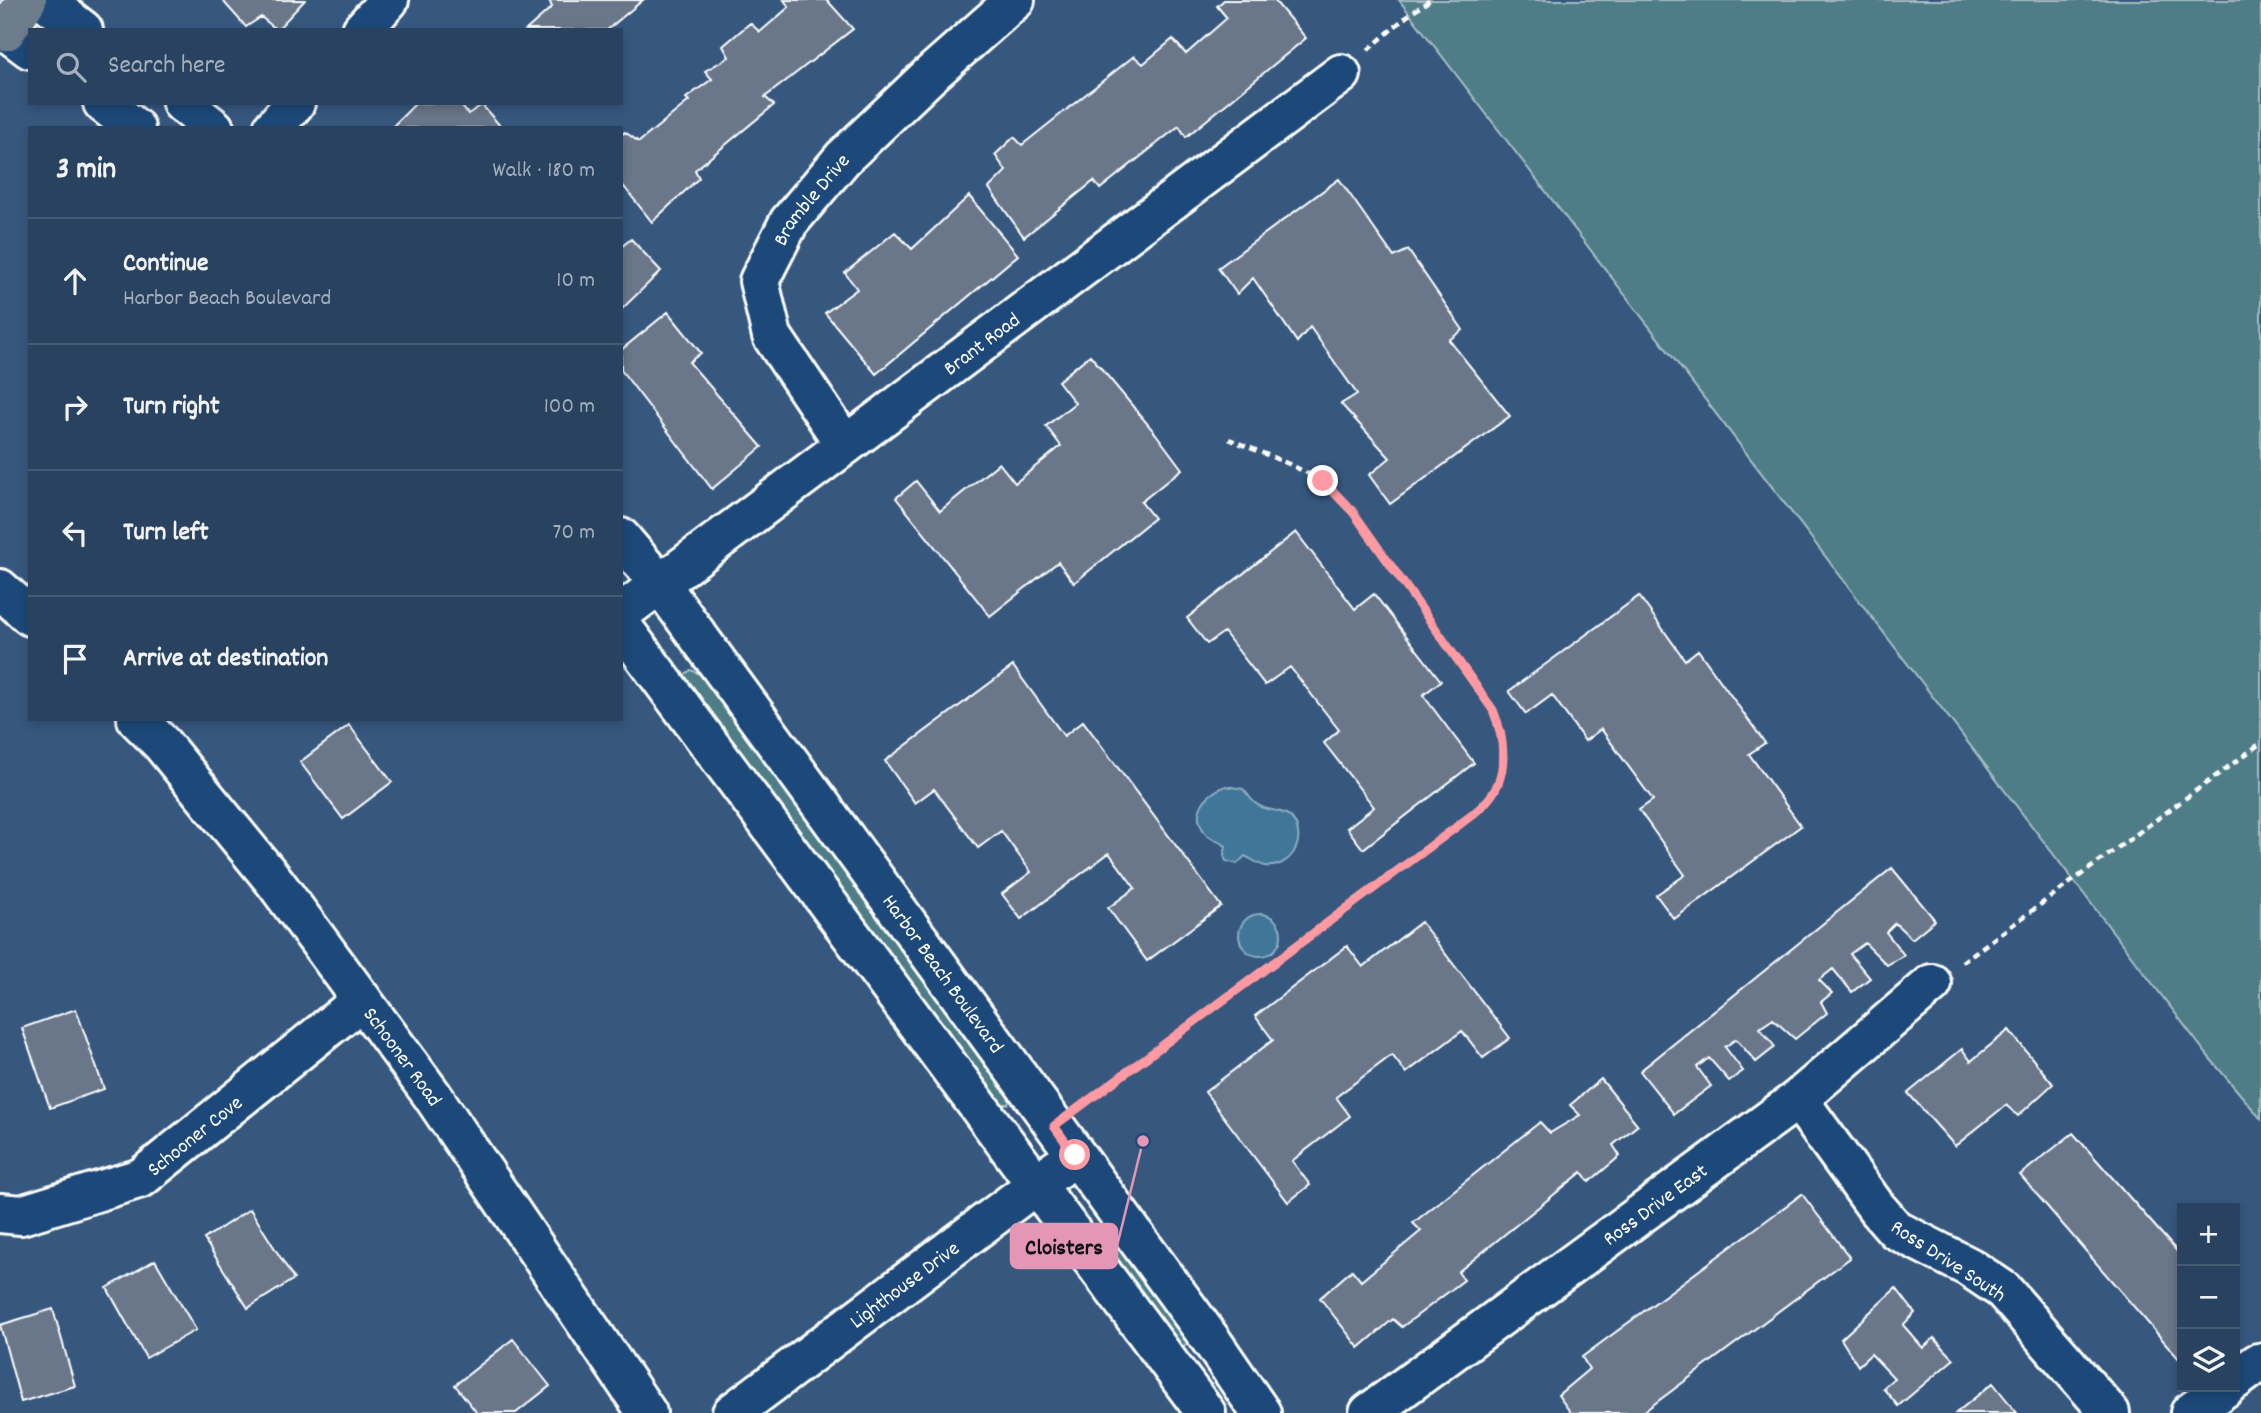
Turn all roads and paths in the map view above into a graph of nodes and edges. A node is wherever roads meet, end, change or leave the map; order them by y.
1 (44, 0) edge
2 (389, 0) edge
3 (1015, 0) edge
4 (1430, 0) edge
5 (80, 28) edge
6 (364, 28) edge
7 (1341, 74) joint
8 (106, 105) edge
9 (185, 105) edge
10 (293, 105) edge
11 (132, 126) edge
12 (211, 126) edge
13 (275, 126) edge
14 (1229, 439) dead end
15 (845, 445) junction
16 (623, 540) edge
17 (660, 584) junction
18 (0, 589) edge
19 (623, 611) edge
20 (28, 614) edge
21 (623, 628) edge
22 (139, 721) edge
23 (2261, 743) edge
24 (1931, 984) joint
25 (362, 1000) junction
26 (1798, 1099) junction
27 (1064, 1141) junction
28 (1038, 1184) junction
29 (0, 1213) edge
30 (2218, 1392) edge
31 (1253, 1401) edge
32 (647, 1413) edge
33 (732, 1413) edge
34 (1207, 1413) edge
35 (1369, 1413) edge
36 (2110, 1413) edge
37 (2190, 1413) edge

1 - 5 street
2 - 6 street
3 - 15 street, Bramble Drive
4 - 7 path
7 - 15 street, Brant Road
8 - 11 street
9 - 12 street
10 - 13 street
14 - 27 path
15 - 17 street, Brant Road
16 - 17 street, Harbor Beach Boulevard
17 - 19 street, Brant Road
17 - 27 street, Harbor Beach Boulevard
18 - 20 street
21 - 28 street
22 - 25 street, Schooner Road
23 - 24 path
24 - 26 street, Ross Drive East
25 - 29 street, Schooner Cove
25 - 32 street, Schooner Road
26 - 35 street, Ross Drive East
26 - 36 street, Ross Drive South
27 - 28 street, Lighthouse Drive
27 - 31 street, Harbor Beach Boulevard
28 - 33 street, Lighthouse Drive
28 - 34 street
30 - 37 street
31 - 34 street

